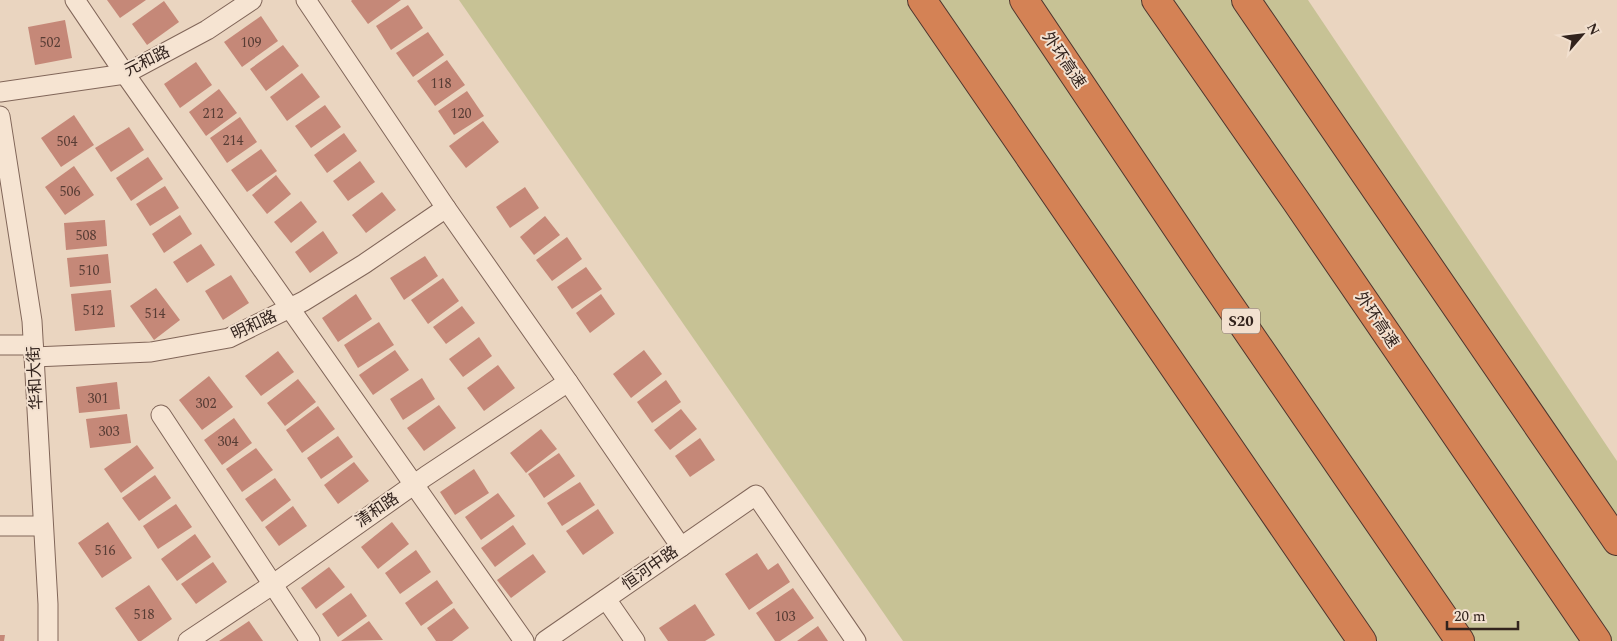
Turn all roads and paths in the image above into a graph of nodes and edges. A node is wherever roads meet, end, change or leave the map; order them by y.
1 (75, 0) edge
2 (252, 0) edge
3 (306, 0) edge
4 (922, 0) edge
5 (1024, 0) edge
6 (1156, 0) edge
7 (1246, 0) edge
8 (125, 74) junction
9 (0, 92) edge
10 (0, 116) edge
11 (3, 159) edge
12 (446, 208) junction
13 (289, 308) junction
14 (0, 345) edge
15 (33, 351) junction
16 (568, 382) junction
17 (161, 416) dead end
18 (414, 485) junction
19 (0, 526) edge
20 (43, 526) junction
21 (1617, 541) edge
22 (681, 547) junction
23 (272, 585) junction
24 (606, 599) junction
25 (48, 641) edge
26 (188, 641) edge
27 (310, 641) edge
28 (524, 641) edge
29 (544, 641) edge
30 (635, 641) edge
31 (856, 641) edge
32 (1362, 641) edge
33 (1460, 641) edge
34 (1597, 641) edge

1 - 8 street
2 - 8 street, 元和路
3 - 12 street
4 - 32 highway
5 - 33 highway, 外环高速 / S20
6 - 34 highway, 外环高速
7 - 21 highway
8 - 9 street, 元和路
8 - 13 street
10 - 11 street, 华和大街
11 - 15 street, 华和大街
12 - 13 street, 明和路
12 - 16 street
13 - 15 street, 明和路
13 - 18 street
14 - 15 street, 明和路
15 - 20 street, 华和大街
16 - 18 street, 清和路
16 - 22 street
17 - 23 street
18 - 23 street, 清和路
18 - 28 street
19 - 20 street
20 - 25 street, 华和大街
22 - 24 street, 恒河中路
22 - 31 street, 恒河中路
23 - 26 street, 清和路
23 - 27 street
24 - 29 street, 恒河中路
24 - 30 street

